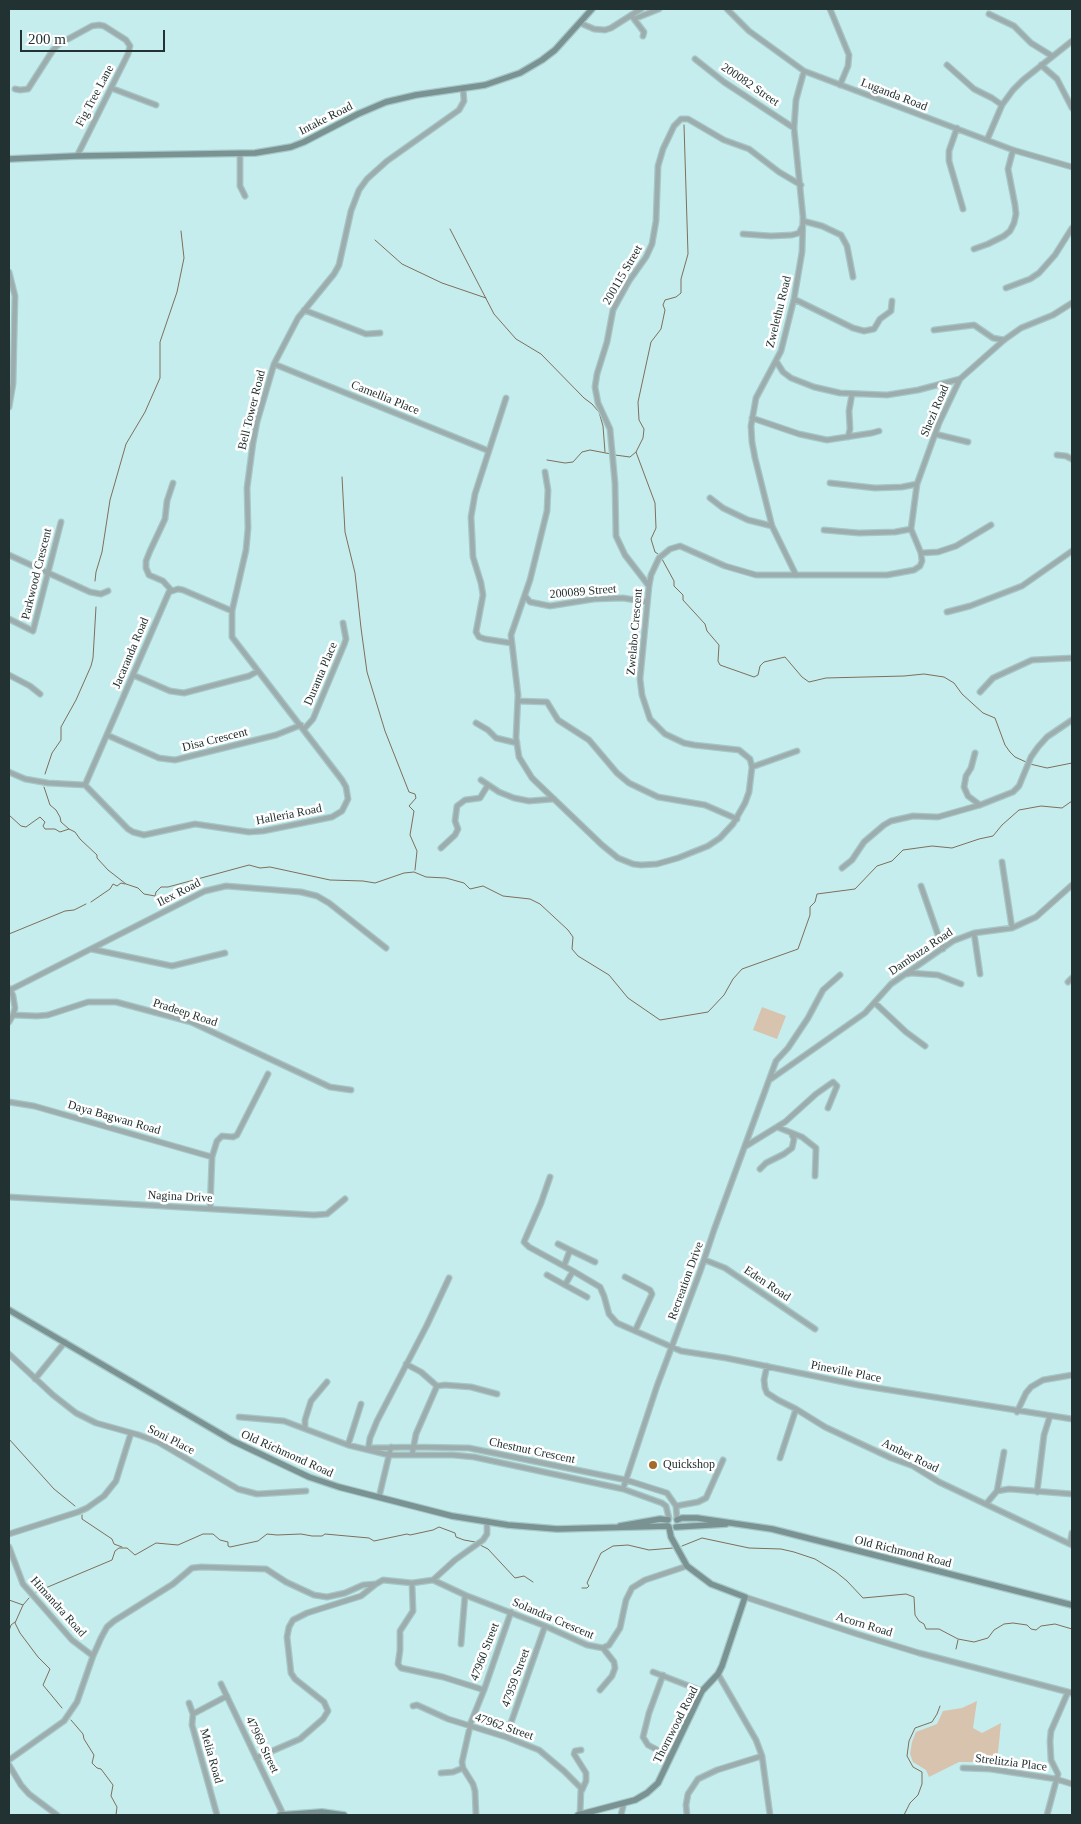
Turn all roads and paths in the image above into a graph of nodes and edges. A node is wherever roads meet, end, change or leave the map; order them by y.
1 (592, 9) edge
2 (641, 9) edge
3 (658, 9) edge
4 (727, 9) edge
5 (830, 9) edge
6 (989, 14) dead end
7 (632, 17) junction
8 (580, 23) junction
9 (643, 36) dead end
10 (1072, 41) edge
11 (1052, 56) junction
12 (694, 59) dead end
13 (947, 65) dead end
14 (1041, 65) junction
15 (804, 71) junction
16 (840, 84) junction
17 (111, 88) junction
18 (463, 88) junction
19 (15, 89) dead end
20 (156, 105) dead end
21 (1002, 105) junction
22 (1072, 108) edge
23 (794, 128) junction
24 (957, 128) junction
25 (987, 140) junction
26 (1013, 150) junction
27 (240, 153) junction
28 (76, 156) junction
29 (9, 159) edge
30 (1072, 167) edge
31 (801, 185) junction
32 (245, 196) dead end
33 (964, 209) dead end
34 (803, 223) junction
35 (1072, 228) edge
36 (743, 234) dead end
37 (974, 248) dead end
38 (9, 272) edge
39 (853, 277) dead end
40 (1006, 288) dead end
41 (794, 299) junction
42 (892, 301) dead end
43 (1072, 303) edge
44 (304, 310) junction
45 (934, 330) dead end
46 (380, 333) dead end
47 (1004, 340) junction
48 (776, 361) junction
49 (274, 364) junction
50 (960, 379) junction
51 (10, 392) edge
52 (852, 394) junction
53 (506, 398) dead end
54 (9, 407) edge
55 (752, 418) junction
56 (879, 430) dead end
57 (935, 434) junction
58 (848, 437) junction
59 (968, 442) dead end
60 (489, 451) junction
61 (1057, 455) dead end
62 (1072, 460) edge
63 (545, 472) dead end
64 (173, 483) dead end
65 (830, 483) dead end
66 (917, 484) junction
67 (710, 498) dead end
68 (61, 522) dead end
69 (991, 525) dead end
70 (772, 526) junction
71 (824, 530) dead end
72 (911, 530) junction
73 (1072, 552) edge
74 (921, 553) junction
75 (9, 555) edge
76 (48, 574) junction
77 (796, 575) junction
78 (649, 586) junction
79 (172, 590) junction
80 (108, 591) dead end
81 (525, 596) junction
82 (647, 602) junction
83 (232, 611) junction
84 (947, 612) dead end
85 (9, 619) edge
86 (343, 623) dead end
87 (511, 643) junction
88 (1072, 658) edge
89 (258, 671) junction
90 (9, 675) edge
91 (133, 675) junction
92 (980, 692) dead end
93 (40, 694) dead end
94 (518, 700) junction
95 (1072, 720) edge
96 (476, 723) dead end
97 (302, 727) junction
98 (107, 735) junction
99 (517, 743) junction
100 (797, 751) dead end
101 (975, 753) dead end
102 (752, 767) junction
103 (9, 772) edge
104 (481, 780) dead end
105 (85, 784) junction
106 (488, 785) junction
107 (348, 799) joint
108 (554, 799) junction
109 (980, 805) junction
110 (736, 819) junction
111 (441, 848) dead end
112 (1002, 862) dead end
113 (842, 868) dead end
114 (1072, 885) edge
115 (921, 886) dead end
116 (1012, 928) junction
117 (974, 933) junction
118 (386, 948) dead end
119 (943, 949) junction
120 (91, 950) junction
121 (225, 953) dead end
122 (980, 974) dead end
123 (840, 975) dead end
124 (902, 976) junction
125 (961, 984) dead end
126 (10, 989) edge
127 (875, 1003) junction
128 (13, 1015) junction
129 (9, 1022) edge
130 (925, 1046) dead end
131 (268, 1074) dead end
132 (770, 1080) junction
133 (351, 1090) dead end
134 (9, 1102) edge
135 (828, 1108) dead end
136 (777, 1127) junction
137 (791, 1133) junction
138 (745, 1146) junction
139 (212, 1157) junction
140 (760, 1169) dead end
141 (816, 1176) dead end
142 (550, 1177) dead end
143 (9, 1197) edge
144 (345, 1200) dead end
145 (210, 1209) junction
146 (558, 1244) dead end
147 (570, 1250) junction
148 (705, 1260) junction
149 (595, 1262) dead end
150 (564, 1266) junction
151 (574, 1271) junction
152 (547, 1275) dead end
153 (625, 1277) dead end
154 (449, 1278) dead end
155 (565, 1285) junction
156 (587, 1297) dead end
157 (9, 1310) edge
158 (815, 1329) dead end
159 (635, 1331) junction
160 (65, 1342) junction
161 (672, 1348) junction
162 (9, 1354) edge
163 (406, 1364) junction
164 (767, 1366) junction
165 (1072, 1375) edge
166 (35, 1378) junction
167 (327, 1382) dead end
168 (437, 1386) junction
169 (497, 1394) dead end
170 (361, 1404) dead end
171 (796, 1408) junction
172 (1017, 1412) junction
173 (1050, 1416) junction
174 (239, 1417) dead end
175 (1072, 1419) edge
176 (304, 1428) junction
177 (131, 1433) junction
178 (348, 1445) junction
179 (390, 1447) junction
180 (413, 1447) junction
181 (368, 1449) junction
182 (1004, 1452) dead end
183 (412, 1454) junction
184 (389, 1455) junction
185 (780, 1458) dead end
186 (723, 1460) dead end
187 (626, 1480) junction
188 (623, 1489) junction
189 (306, 1491) dead end
190 (996, 1491) junction
191 (1037, 1492) junction
192 (1072, 1494) edge
193 (379, 1497) junction
194 (986, 1504) junction
195 (676, 1506) junction
196 (677, 1519) junction
197 (487, 1521) junction
198 (671, 1524) junction
199 (728, 1524) junction
200 (1072, 1533) edge
201 (9, 1534) edge
202 (1071, 1545) edge
203 (9, 1547) edge
204 (687, 1566) junction
205 (433, 1580) junction
206 (412, 1583) junction
207 (376, 1584) junction
208 (465, 1595) junction
209 (745, 1597) junction
210 (1072, 1605) edge
211 (511, 1612) junction
212 (545, 1626) junction
213 (461, 1644) dead end
214 (603, 1648) junction
215 (93, 1656) junction
216 (653, 1672) dead end
217 (718, 1674) junction
218 (663, 1675) junction
219 (221, 1684) dead end
220 (484, 1690) junction
221 (600, 1690) dead end
222 (702, 1691) junction
223 (1070, 1692) edge
224 (227, 1696) junction
225 (189, 1703) dead end
226 (413, 1706) dead end
227 (193, 1714) junction
228 (471, 1726) junction
229 (506, 1737) junction
230 (581, 1750) dead end
231 (762, 1756) junction
232 (256, 1758) junction
233 (669, 1759) junction
234 (9, 1760) edge
235 (9, 1765) edge
236 (463, 1768) junction
237 (964, 1768) dead end
238 (441, 1773) dead end
239 (1056, 1779) junction
240 (1072, 1784) edge
241 (582, 1790) junction
242 (624, 1803) junction
243 (57, 1815) edge
244 (217, 1815) edge
245 (282, 1815) edge
246 (344, 1815) edge
247 (476, 1815) edge
248 (579, 1815) edge
249 (621, 1815) edge
250 (687, 1815) edge
251 (770, 1815) edge
252 (1047, 1815) edge

1 - 8 street, Intake Road
2 - 7 street
3 - 7 street
4 - 15 street, Luganda Road
5 - 16 street
6 - 11 street
7 - 8 street
7 - 9 street
8 - 18 street, Intake Road
10 - 11 street
11 - 14 street
12 - 23 street, 200082 Street
13 - 21 street
14 - 21 street
14 - 22 street
15 - 16 street, Luganda Road
15 - 23 street, Zwelethu Road
16 - 24 street, Luganda Road
17 - 19 street, Fig Tree Lane
17 - 20 street
17 - 28 street, Fig Tree Lane
18 - 27 street, Intake Road
18 - 44 street, Bell Tower Road
21 - 25 street
23 - 31 street, Zwelethu Road
24 - 25 street, Luganda Road
24 - 33 street
25 - 26 street, Luganda Road
26 - 30 street, Luganda Road
26 - 37 street
27 - 28 street, Intake Road
27 - 32 street
28 - 29 street, Intake Road
31 - 34 street, Zwelethu Road
31 - 78 street, 200115 Street
34 - 36 street
34 - 39 street
34 - 41 street, Zwelethu Road
35 - 40 street
38 - 51 street
41 - 42 street
41 - 48 street, Zwelethu Road
43 - 47 street, Shezi Road
44 - 46 street
44 - 49 street, Bell Tower Road
45 - 47 street
47 - 50 street, Shezi Road
48 - 52 street
48 - 55 street, Zwelethu Road
49 - 60 street, Camellia Place
49 - 83 street, Bell Tower Road
50 - 52 street
50 - 57 street, Shezi Road
51 - 54 street
52 - 58 street
53 - 60 street
55 - 58 street
55 - 70 street, Zwelethu Road
56 - 58 street
57 - 59 street
57 - 66 street, Shezi Road
60 - 87 street
61 - 62 street
63 - 81 street
64 - 79 street
65 - 66 street
66 - 72 street, Shezi Road
67 - 70 street
68 - 76 street, Parkwood Crescent
69 - 74 street
70 - 77 street, Zwelethu Road
71 - 72 street
72 - 74 street
73 - 84 street
74 - 77 street, Zwelabo Crescent
75 - 76 street
76 - 80 street
76 - 85 street, Parkwood Crescent
77 - 78 street, Zwelabo Crescent
78 - 82 street, Zwelabo Crescent
79 - 83 street
79 - 91 street, Jacaranda Road
81 - 82 street, 200089 Street
81 - 87 street
82 - 102 street, Zwelabo Crescent
83 - 89 street, Bell Tower Road
86 - 97 street, Duranta Place
87 - 94 street
88 - 92 street
89 - 91 street
89 - 97 street, Bell Tower Road
90 - 93 street
91 - 98 street, Jacaranda Road
94 - 99 street
94 - 110 street
95 - 109 street
96 - 99 street
97 - 98 street, Disa Crescent
97 - 107 street, Bell Tower Road
98 - 105 street, Jacaranda Road
99 - 108 street
100 - 102 street
101 - 109 street
102 - 110 street
103 - 105 street
104 - 106 street
105 - 107 street, Halleria Road
106 - 108 street
106 - 111 street
108 - 110 street
109 - 113 street
112 - 116 street
114 - 116 street, Dambuza Road
115 - 119 street
116 - 117 street, Dambuza Road
117 - 119 street, Dambuza Road
117 - 122 street
118 - 120 street, Ilex Road
119 - 124 street, Dambuza Road
120 - 121 street
120 - 126 street, Ilex Road
123 - 132 street, Recreation Drive
124 - 125 street
124 - 127 street, Dambuza Road
126 - 128 street
127 - 130 street
127 - 132 street, Dambuza Road
128 - 129 street
128 - 133 street, Pradeep Road
131 - 139 street
132 - 138 street, Recreation Drive
134 - 139 street, Daya Bagwan Road
135 - 136 street
136 - 137 street
136 - 138 street
137 - 140 street
137 - 141 street
138 - 148 street, Recreation Drive
139 - 145 street
142 - 150 street, Pineville Place
143 - 145 street, Nagina Drive
144 - 145 street, Nagina Drive
146 - 147 street
147 - 149 street
147 - 150 street
148 - 158 street, Eden Road
148 - 161 street, Recreation Drive
150 - 151 street, Pineville Place
151 - 155 street
151 - 159 street, Pineville Place
152 - 155 street
153 - 159 street
154 - 163 street
155 - 156 street
157 - 160 street, Old Richmond Road
159 - 161 street, Pineville Place
160 - 166 street
160 - 193 street, Old Richmond Road
161 - 164 street, Pineville Place
161 - 187 street, Recreation Drive
162 - 166 street, Soni Place
163 - 168 street
163 - 181 street
164 - 171 street, Amber Road
164 - 172 street, Pineville Place
165 - 172 street
166 - 177 street, Soni Place
167 - 176 street
168 - 169 street
168 - 180 street
170 - 178 street
171 - 185 street
171 - 194 street, Amber Road
172 - 173 street, Pineville Place
173 - 175 street, Pineville Place
173 - 191 street
174 - 176 street, Chestnut Crescent
176 - 178 street, Chestnut Crescent
177 - 189 street, Soni Place
177 - 201 street
178 - 181 street, Chestnut Crescent
179 - 180 street, Chestnut Crescent
179 - 181 street, Chestnut Crescent
179 - 184 street
180 - 183 street
180 - 187 street, Chestnut Crescent
181 - 184 street, Chestnut Crescent
182 - 190 street
183 - 184 street, Chestnut Crescent
183 - 188 street, Chestnut Crescent
184 - 193 street
186 - 195 street
187 - 188 street, Recreation Drive
187 - 195 street, Chestnut Crescent
188 - 198 street, Chestnut Crescent
190 - 191 street
190 - 194 street
191 - 192 street
193 - 197 street, Old Richmond Road
194 - 202 street, Amber Road
195 - 196 street
196 - 198 street
196 - 199 street, Old Richmond Road
197 - 198 street, Old Richmond Road
197 - 205 street
198 - 199 street, Old Richmond Road
198 - 204 street, Acorn Road
199 - 210 street, Old Richmond Road
200 - 202 street
203 - 215 street, Himandra Road
204 - 209 street, Acorn Road
204 - 214 street, Solandra Crescent
205 - 206 street
205 - 208 street, Solandra Crescent
206 - 207 street
206 - 220 street, 47960 Street
207 - 215 street
207 - 232 street
208 - 211 street, Solandra Crescent
208 - 213 street
209 - 217 street, Thornwood Road
209 - 223 street, Acorn Road
211 - 212 street, Solandra Crescent
211 - 220 street, 47960 Street
212 - 214 street, Solandra Crescent
212 - 229 street, 47959 Street
214 - 221 street
215 - 234 street
216 - 218 street
217 - 222 street, Thornwood Road
217 - 231 street
218 - 222 street
218 - 233 street
219 - 224 street, 47969 Street
220 - 228 street
222 - 233 street, Thornwood Road
223 - 239 street, Strelitzia Place
224 - 227 street
224 - 232 street, 47969 Street
225 - 227 street, Melia Road
226 - 228 street, 47962 Street
227 - 244 street, Melia Road
228 - 229 street, 47962 Street
228 - 236 street
229 - 241 street, 47962 Street
230 - 241 street
231 - 250 street
231 - 251 street
232 - 245 street, 47969 Street
233 - 242 street, Thornwood Road
235 - 243 street
236 - 238 street
236 - 247 street
237 - 239 street, Strelitzia Place
239 - 240 street, Strelitzia Place
239 - 252 street
241 - 248 street
242 - 248 street, Thornwood Road
242 - 249 street
245 - 246 street

